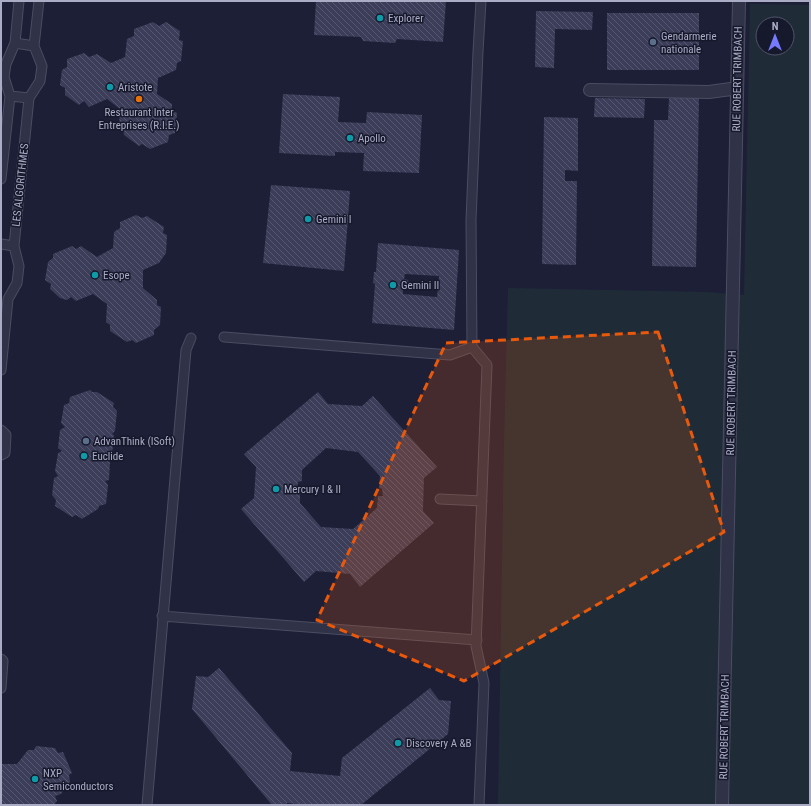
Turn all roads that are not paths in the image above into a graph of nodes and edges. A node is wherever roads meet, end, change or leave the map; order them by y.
1 (20, 1) edge
2 (39, 1) edge
3 (481, 1) edge
4 (739, 1) edge
5 (15, 43) junction
6 (34, 46) junction
7 (737, 89) junction
8 (590, 90) dead end
9 (10, 96) junction
10 (29, 98) junction
11 (1, 178) edge
12 (1, 244) edge
13 (14, 246) junction
14 (5, 298) edge
15 (224, 337) dead end
16 (191, 338) dead end
17 (472, 347) junction
18 (1, 370) edge
19 (1, 430) edge
20 (1, 455) edge
21 (440, 499) dead end
22 (482, 500) junction
23 (162, 616) junction
24 (476, 640) junction
25 (1, 659) edge
26 (1, 688) edge
27 (147, 805) edge
28 (479, 805) edge
29 (722, 805) edge

1 - 5 lane, LES ALGORITHMES
2 - 6 lane, LES ALGORITHMES
3 - 17 lane
4 - 7 street, RUE ROBERT TRIMBACH
5 - 6 lane
5 - 9 lane, LES ALGORITHMES
6 - 10 lane, LES ALGORITHMES
7 - 8 street
7 - 29 street, RUE ROBERT TRIMBACH
9 - 10 lane
9 - 11 lane, LES ALGORITHMES
10 - 13 lane, LES ALGORITHMES
12 - 13 lane
13 - 14 lane, LES ALGORITHMES
14 - 18 lane, LES ALGORITHMES
15 - 17 lane
16 - 23 lane
17 - 22 lane
19 - 20 lane
21 - 22 lane
22 - 24 lane
23 - 24 lane
23 - 27 lane
24 - 28 lane
25 - 26 lane

